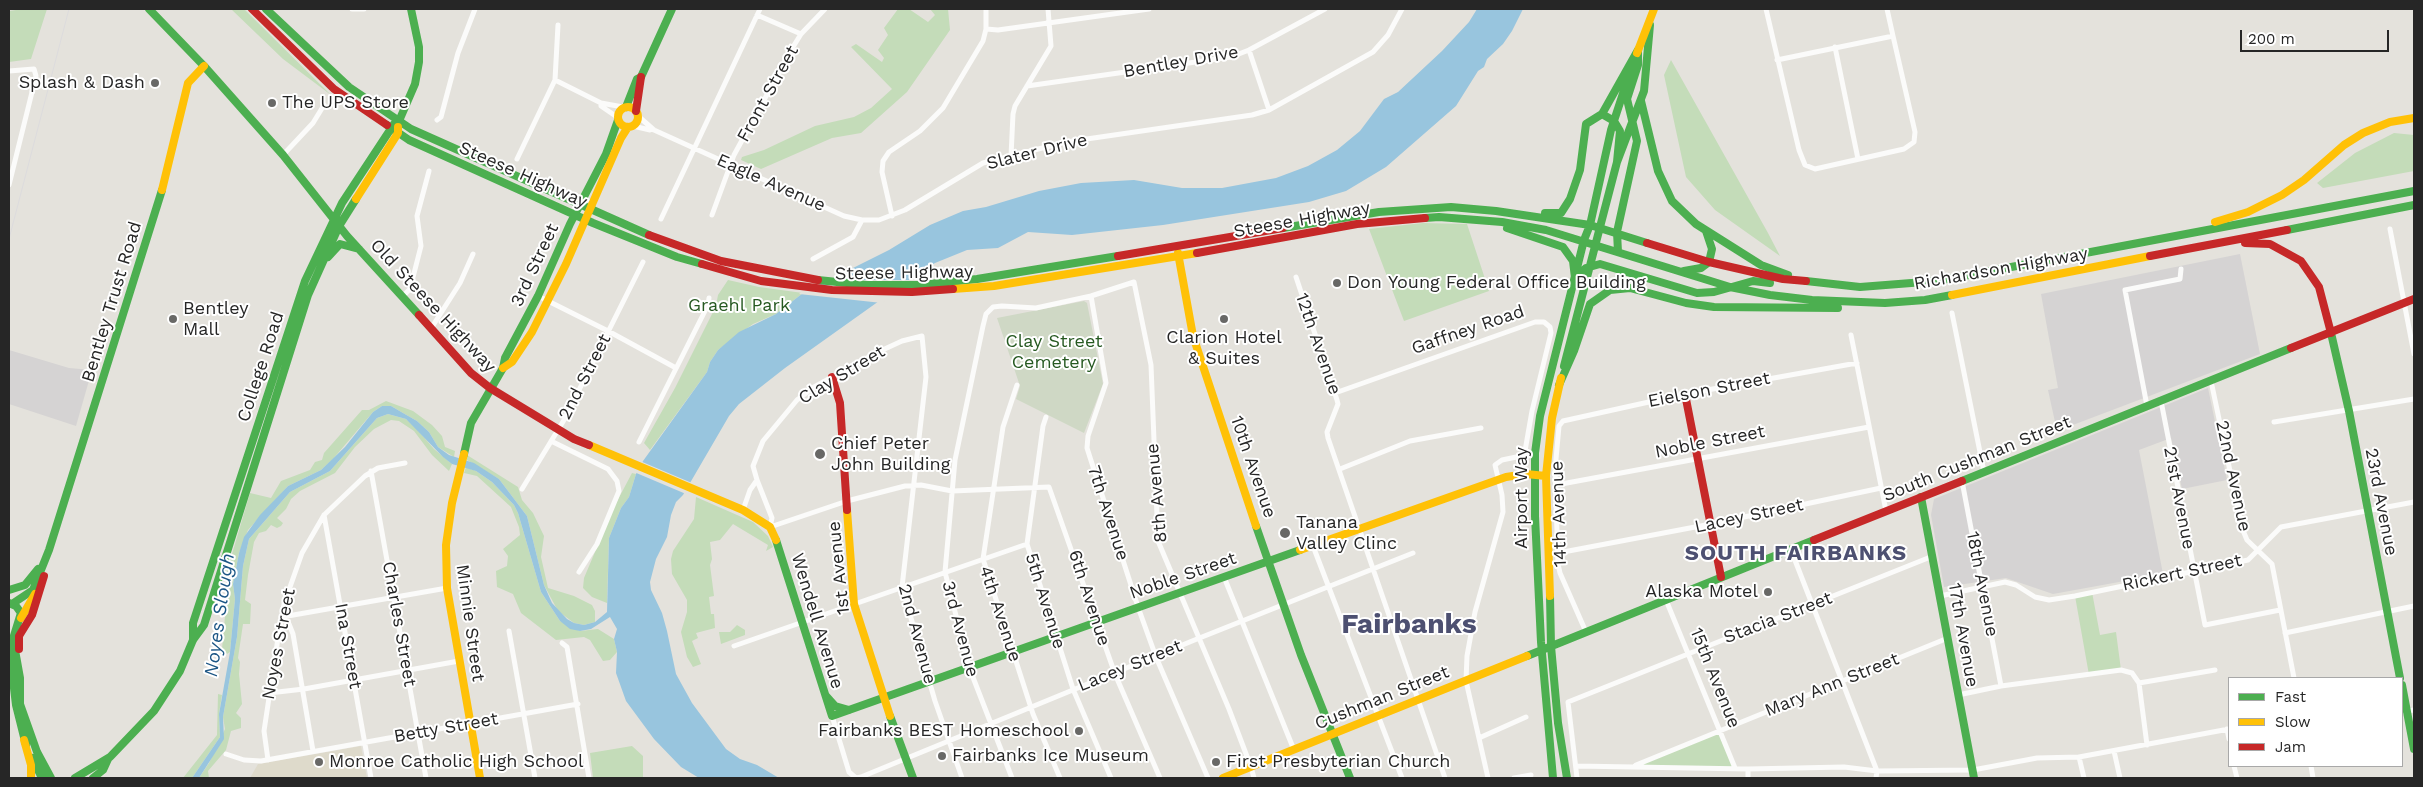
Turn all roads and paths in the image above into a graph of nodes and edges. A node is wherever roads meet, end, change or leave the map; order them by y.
1 (149, 9) edge
2 (252, 9) edge
3 (266, 9) edge
4 (352, 9) edge
5 (364, 9) edge
6 (410, 9) edge
7 (475, 9) edge
8 (672, 9) edge
9 (760, 9) edge
10 (825, 9) edge
11 (986, 9) edge
12 (1048, 9) edge
13 (1149, 9) edge
14 (1325, 9) edge
15 (1402, 9) edge
16 (1654, 9) edge
17 (1766, 9) edge
18 (1887, 9) edge
19 (757, 15) junction
20 (1050, 22) junction
21 (1650, 23) junction
22 (558, 25) dead end
23 (986, 29) junction
24 (801, 34) junction
25 (1893, 36) junction
26 (1835, 47) junction
27 (1249, 50) junction
28 (1638, 50) junction
29 (1777, 60) junction
30 (204, 66) junction
31 (9, 71) edge
32 (641, 77) junction
33 (555, 80) junction
34 (1027, 86) junction
35 (1641, 101) junction
36 (601, 103) junction
37 (324, 105) dead end
38 (625, 107) junction
39 (1268, 110) junction
40 (637, 114) junction
41 (1602, 114) junction
42 (2414, 118) edge
43 (617, 119) junction
44 (437, 120) dead end
45 (399, 121) junction
46 (1614, 121) junction
47 (1632, 124) junction
48 (630, 127) junction
49 (390, 128) junction
50 (653, 129) junction
51 (398, 133) junction
52 (694, 148) junction
53 (284, 155) junction
54 (1011, 156) junction
55 (517, 159) dead end
56 (1858, 159) junction
57 (1617, 162) junction
58 (732, 165) junction
59 (429, 171) dead end
60 (9, 185) edge
61 (2414, 191) edge
62 (581, 205) junction
63 (2414, 205) edge
64 (1451, 207) junction
65 (590, 209) junction
66 (575, 215) junction
67 (712, 215) dead end
68 (892, 216) junction
69 (1457, 218) junction
70 (585, 219) junction
71 (661, 219) dead end
72 (862, 220) junction
73 (336, 223) junction
74 (1590, 225) junction
75 (1600, 227) junction
76 (2390, 229) dead end
77 (1706, 230) junction
78 (1617, 232) junction
79 (1584, 240) junction
80 (1595, 244) junction
81 (1177, 246) junction
82 (2117, 247) junction
83 (359, 249) junction
84 (1618, 252) junction
85 (473, 254) dead end
86 (1178, 256) junction
87 (813, 259) dead end
88 (643, 262) dead end
89 (1709, 262) junction
90 (2123, 262) junction
91 (1590, 266) junction
92 (318, 269) junction
93 (2003, 269) junction
94 (2181, 269) dead end
95 (1678, 271) junction
96 (1296, 277) dead end
97 (1575, 278) junction
98 (1860, 286) junction
99 (1730, 287) junction
100 (403, 296) junction
101 (538, 296) junction
102 (1091, 296) junction
103 (709, 298) dead end
104 (2414, 299) edge
105 (548, 300) junction
106 (1925, 300) junction
107 (2405, 303) junction
108 (1952, 313) dead end
109 (432, 327) junction
110 (608, 330) junction
111 (2331, 333) junction
112 (1851, 335) dead end
113 (922, 336) joint
114 (2414, 354) edge
115 (1857, 362) junction
116 (503, 368) junction
117 (676, 368) junction
118 (832, 377) junction
119 (2211, 382) junction
120 (1016, 385) dead end
121 (1559, 385) junction
122 (490, 388) junction
123 (1335, 393) junction
124 (1685, 394) junction
125 (2414, 399) edge
126 (2161, 401) junction
127 (2148, 406) junction
128 (2349, 411) junction
129 (1046, 417) dead end
130 (1563, 421) joint
131 (2274, 422) dead end
132 (1869, 427) junction
133 (1481, 428) dead end
134 (558, 430) junction
135 (552, 441) junction
136 (639, 442) dead end
137 (1698, 460) junction
138 (405, 463) dead end
139 (1340, 470) junction
140 (372, 471) junction
141 (1984, 472) junction
142 (1534, 475) junction
143 (1546, 476) junction
144 (757, 480) junction
145 (1498, 480) junction
146 (1962, 481) junction
147 (913, 485) junction
148 (1556, 485) junction
149 (1034, 487) junction
150 (1881, 488) junction
151 (522, 489) dead end
152 (993, 490) junction
153 (952, 491) junction
154 (1922, 497) junction
155 (847, 501) junction
156 (2414, 502) edge
157 (742, 510) junction
158 (1886, 512) junction
159 (2368, 512) junction
160 (324, 514) junction
161 (1711, 524) junction
162 (770, 526) junction
163 (1360, 529) junction
164 (1027, 544) junction
165 (1314, 546) junction
166 (50, 550) junction
167 (1791, 550) junction
168 (2258, 551) junction
169 (1413, 553) dead end
170 (1558, 553) junction
171 (1933, 556) junction
172 (983, 559) junction
173 (1269, 562) junction
174 (1372, 569) junction
175 (579, 572) dead end
176 (945, 572) junction
177 (2193, 573) junction
178 (1224, 577) junction
179 (1722, 577) junction
180 (41, 585) junction
181 (1983, 586) junction
182 (902, 587) junction
183 (1328, 587) junction
184 (447, 588) junction
185 (9, 590) edge
186 (1179, 592) junction
187 (1940, 596) junction
188 (394, 597) junction
189 (1666, 600) junction
190 (10, 603) edge
191 (854, 604) junction
192 (1284, 604) junction
193 (340, 606) junction
194 (1812, 606) junction
195 (2414, 606) edge
196 (1138, 607) junction
197 (2280, 610) junction
198 (2388, 611) junction
199 (282, 617) junction
200 (21, 618) junction
201 (1096, 621) junction
202 (803, 622) junction
203 (1242, 622) junction
204 (12, 627) edge
205 (509, 631) dead end
206 (1586, 632) junction
207 (2285, 633) junction
208 (1055, 636) junction
209 (1197, 638) junction
210 (1948, 638) junction
211 (192, 640) junction
212 (562, 643) dead end
213 (9, 646) edge
214 (734, 646) dead end
215 (1551, 646) junction
216 (1542, 650) junction
217 (1012, 652) junction
218 (1689, 652) junction
219 (1156, 657) junction
220 (459, 661) junction
221 (969, 667) junction
222 (2215, 670) dead end
223 (408, 671) junction
224 (1115, 674) junction
225 (2294, 677) edge
226 (2400, 677) edge
227 (20, 678) junction
228 (354, 680) junction
229 (929, 681) junction
230 (1466, 681) junction
231 (1842, 681) junction
232 (2139, 683) junction
233 (2001, 686) junction
234 (304, 689) junction
235 (1073, 689) junction
236 (2403, 689) edge
237 (269, 693) junction
238 (824, 694) junction
239 (1958, 695) junction
240 (884, 698) junction
241 (1418, 699) junction
242 (578, 704) junction
243 (1031, 707) junction
244 (851, 710) junction
245 (2408, 711) edge
246 (523, 714) junction
247 (1378, 715) junction
248 (832, 716) junction
249 (1526, 718) dead end
250 (470, 724) junction
251 (990, 725) junction
252 (2228, 729) edge
253 (1720, 730) junction
254 (418, 732) junction
255 (1333, 734) junction
256 (1478, 738) junction
257 (24, 740) junction
258 (365, 742) junction
259 (948, 742) junction
260 (2147, 745) junction
261 (2414, 749) edge
262 (1294, 750) junction
263 (313, 751) junction
264 (2114, 751) junction
265 (226, 754) dead end
266 (110, 757) junction
267 (2079, 757) junction
268 (268, 760) junction
269 (905, 760) junction
270 (1576, 766) junction
271 (1633, 766) junction
272 (1251, 767) junction
273 (1735, 768) junction
274 (1748, 769) junction
275 (1973, 770) junction
276 (1877, 771) junction
277 (848, 772) joint
278 (1531, 775) dead end
279 (31, 778) edge
280 (42, 778) edge
281 (51, 778) edge
282 (75, 778) edge
283 (93, 778) edge
284 (371, 778) edge
285 (426, 778) edge
286 (480, 778) edge
287 (535, 778) edge
288 (589, 778) edge
289 (913, 778) edge
290 (962, 778) edge
291 (1012, 778) edge
292 (1060, 778) edge
293 (1111, 778) edge
294 (1160, 778) edge
295 (1208, 778) edge
296 (1223, 778) edge
297 (1254, 778) edge
298 (1350, 778) edge
299 (1402, 778) edge
300 (1446, 778) edge
301 (1488, 778) edge
302 (1514, 778) edge
303 (1553, 778) edge
304 (1567, 778) edge
305 (1577, 778) edge
306 (1748, 778) edge
307 (1876, 778) edge
308 (1974, 778) edge
309 (2084, 778) edge
310 (2120, 778) edge

1 - 30 main road, Old Steese Highway
2 - 49 main road, Steese Highway
3 - 45 main road, Steese Highway
4 - 5 street
6 - 45 main road, College Road
7 - 44 street
8 - 32 main road
9 - 19 street
10 - 24 street, Front Street
11 - 23 street
12 - 20 street
13 - 20 street
14 - 27 street, Bentley Drive
15 - 39 street, Slater Drive
16 - 21 main road
17 - 29 street
18 - 25 street
19 - 24 street
19 - 52 street
20 - 23 street
20 - 34 street
21 - 28 main road
21 - 35 main road
22 - 33 street
23 - 68 street
24 - 58 street, Front Street
25 - 26 street
25 - 56 street
26 - 29 street
26 - 56 street
27 - 34 street, Bentley Drive
27 - 39 street
28 - 41 main road
28 - 46 main road
28 - 47 main road
29 - 56 street
30 - 53 main road, Old Steese Highway
30 - 166 main road, Bentley Trust Road
31 - 60 street
32 - 38 main road
32 - 40 main road
33 - 36 street
33 - 55 street
34 - 54 street
35 - 47 main road
35 - 77 main road
36 - 38 street
36 - 43 street
37 - 53 street
38 - 40 main road
38 - 43 main road, 3rd Street
39 - 54 street, Slater Drive
40 - 48 main road, 3rd Street
40 - 50 street, Eagle Avenue
41 - 46 main road
41 - 64 main road
42 - 82 main road
43 - 48 main road
43 - 62 main road, 3rd Street
45 - 49 main road, College Road
45 - 51 main road, College Road
45 - 62 main road, Steese Highway
46 - 57 main road
46 - 74 main road
47 - 57 main road
47 - 78 main road
48 - 50 street, Eagle Avenue
48 - 65 main road, 3rd Street
49 - 51 main road, Steese Highway
49 - 73 main road, College Road
50 - 52 street, Eagle Avenue
51 - 66 main road, Steese Highway
51 - 73 main road, College Road
52 - 58 street, Eagle Avenue
52 - 71 street
53 - 73 main road, Old Steese Highway
54 - 68 street, Slater Drive
57 - 75 main road
58 - 67 street, Front Street
58 - 72 street, Eagle Avenue
59 - 100 street
61 - 82 main road, Richardson Highway
62 - 65 main road, Steese Highway
62 - 66 main road, 3rd Street
63 - 90 main road, Richardson Highway
64 - 74 main road, Steese Highway
64 - 81 main road, Steese Highway
65 - 70 main road, 3rd Street
65 - 81 main road, Steese Highway
66 - 70 main road, Steese Highway
66 - 101 main road, 3rd Street
68 - 72 street, Eagle Avenue
69 - 79 main road, Steese Highway
69 - 86 main road, Steese Highway
69 - 97 main road
70 - 86 main road, Steese Highway
70 - 105 main road, 3rd Street
72 - 87 street
73 - 83 main road, Old Steese Highway
73 - 92 main road, College Road
73 - 211 main road, College Road
74 - 75 main road, Steese Highway
74 - 79 main road, Airport Way
75 - 78 main road, Richardson Highway
75 - 80 main road, Airport Way
76 - 107 street
77 - 89 main road
77 - 93 main road
78 - 84 main road
78 - 89 main road, Richardson Highway
79 - 80 main road, Steese Highway
79 - 97 main road, Airport Way
80 - 84 main road, Richardson Highway
80 - 91 main road, Airport Way
81 - 86 main road, 10th Avenue
82 - 93 main road, Richardson Highway
83 - 92 main road
83 - 100 main road, Old Steese Highway
84 - 95 main road, Richardson Highway
85 - 109 street
86 - 173 main road, 10th Avenue
88 - 110 street, 2nd Street
89 - 95 main road
89 - 98 main road, Richardson Highway
90 - 106 main road, Richardson Highway
90 - 111 main road, 23rd Avenue
91 - 97 main road
91 - 99 main road
91 - 121 main road, Airport Way
92 - 211 main road, College Road
93 - 98 main road, Richardson Highway
94 - 127 street
95 - 99 main road, Richardson Highway
96 - 123 street, 12th Avenue
97 - 142 main road, Airport Way
98 - 99 main road
99 - 106 main road, Richardson Highway
100 - 109 main road, Old Steese Highway
101 - 105 street
101 - 116 main road, 3rd Street
102 - 153 street, 3rd Avenue
102 - 186 street, 8th Avenue
102 - 196 street, 7th Avenue
103 - 117 street
104 - 107 main road, South Cushman Street
105 - 110 street
105 - 116 main road, 3rd Street
106 - 121 main road
107 - 111 main road, South Cushman Street
107 - 114 street
108 - 141 street
109 - 122 main road, Old Steese Highway
110 - 117 street
110 - 134 street, 2nd Street
111 - 119 main road, South Cushman Street
111 - 128 main road, 23rd Avenue
112 - 115 street
113 - 118 street, Clay Street
113 - 147 street, 2nd Avenue
115 - 124 street, Eielson Street
115 - 132 street
116 - 122 main road, 3rd Street
117 - 136 street
118 - 144 street, Clay Street
118 - 155 main road, 1st Avenue
119 - 126 main road, South Cushman Street
119 - 168 street, 22nd Avenue
120 - 152 street, 4th Avenue
121 - 143 main road, Airport Way
122 - 134 main road, Old Steese Highway
122 - 184 main road, Minnie Street
123 - 139 street, 12th Avenue
123 - 145 street, Gaffney Road
124 - 130 street, Eielson Street
124 - 137 main road
125 - 128 street
126 - 127 main road, South Cushman Street
126 - 177 street, 21st Avenue
127 - 141 main road, South Cushman Street
128 - 131 street
128 - 159 main road, 23rd Avenue
129 - 149 street, 5th Avenue
130 - 148 street, 14th Avenue
132 - 137 street, Noble Street
132 - 150 street
133 - 139 street
134 - 135 street, 2nd Street
134 - 157 main road, Old Steese Highway
135 - 151 street, 2nd Street
135 - 175 street
137 - 148 street, Noble Street
137 - 161 main road
138 - 140 street, Noyes Street
139 - 163 street, 12th Avenue
140 - 160 street, Noyes Street
140 - 188 street, Charles Street
141 - 146 main road, South Cushman Street
142 - 143 main road, Noble Street
142 - 145 main road, Noble Street
142 - 216 main road, Airport Way
143 - 215 main road, Airport Way
144 - 157 street, Clay Street
144 - 162 street, Wendell Avenue
145 - 163 main road, Noble Street
145 - 230 street, Gaffney Road
146 - 154 main road, South Cushman Street
146 - 181 street, 18th Avenue
147 - 153 street
147 - 155 street
147 - 182 street, 2nd Avenue
148 - 170 street, 14th Avenue
149 - 152 street
149 - 164 street, 5th Avenue
149 - 201 street, 6th Avenue
150 - 158 street
150 - 161 street, Lacey Street
152 - 153 street
152 - 172 street, 4th Avenue
153 - 176 street, 3rd Avenue
154 - 158 main road, South Cushman Street
154 - 171 main road, 17th Avenue
155 - 162 street
155 - 191 main road, 1st Avenue
156 - 159 street, Rickert Street
157 - 162 main road, Old Steese Highway
158 - 167 main road, South Cushman Street
159 - 168 street, Rickert Street
159 - 198 main road, 23rd Avenue
160 - 193 street, Ina Street
160 - 199 street, Noyes Street
161 - 170 street, Lacey Street
161 - 179 main road
162 - 202 main road, Wendell Avenue
163 - 165 main road, Noble Street
163 - 174 street, 12th Avenue
164 - 172 street
164 - 208 street, 5th Avenue
165 - 173 main road, Noble Street
165 - 183 street
166 - 180 main road, Bentley Trust Road
166 - 185 main road
166 - 190 main road, Bentley Trust Road
167 - 179 main road, South Cushman Street
167 - 194 street
168 - 177 street, Rickert Street
168 - 197 street, 22nd Avenue
169 - 174 street, Lacey Street
170 - 206 street, 14th Avenue
171 - 187 main road, 17th Avenue
171 - 194 street, Stacia Street
172 - 176 street
172 - 217 street, 4th Avenue
173 - 178 main road, Noble Street
173 - 192 main road, 10th Avenue
174 - 183 street, Lacey Street
174 - 241 street, 12th Avenue
176 - 182 street
176 - 221 street, 3rd Avenue
177 - 181 street, Rickert Street
177 - 197 street, 21st Avenue
178 - 186 main road, Noble Street
178 - 203 street
179 - 189 main road, South Cushman Street
180 - 200 main road, Bentley Trust Road
180 - 227 main road, Bentley Trust Road
181 - 187 street, Rickert Street
181 - 233 street, 18th Avenue
182 - 191 street
182 - 229 street, 2nd Avenue
183 - 192 street, Lacey Street
183 - 247 street
184 - 188 street
184 - 220 main road, Minnie Street
186 - 196 main road, Noble Street
186 - 209 street, 8th Avenue
187 - 210 main road, 17th Avenue
188 - 193 street
188 - 223 street, Charles Street
189 - 206 main road, South Cushman Street
189 - 218 street, 15th Avenue
190 - 200 main road
191 - 202 street
191 - 240 main road, 1st Avenue
192 - 203 street, Lacey Street
192 - 255 main road, 10th Avenue
193 - 199 street
193 - 228 street, Ina Street
194 - 218 street, Stacia Street
194 - 231 street
195 - 198 street
196 - 201 main road, Noble Street
196 - 219 street, 7th Avenue
197 - 207 street, 22nd Avenue
198 - 207 street
198 - 226 main road, 23rd Avenue
199 - 234 street
199 - 237 street, Noyes Street
200 - 204 main road, Bentley Trust Road
201 - 208 main road, Noble Street
201 - 224 street, 6th Avenue
202 - 214 street
202 - 238 main road, Wendell Avenue
203 - 209 street, Lacey Street
203 - 262 street
204 - 227 main road, Bentley Trust Road
205 - 246 street
206 - 215 main road, South Cushman Street
207 - 225 street, 22nd Avenue
208 - 217 main road, Noble Street
208 - 235 street, 5th Avenue
209 - 219 street, Lacey Street
209 - 272 street, 8th Avenue
210 - 231 street, Mary Ann Street
210 - 239 main road, 17th Avenue
211 - 266 main road, College Road
212 - 242 street
213 - 257 main road
215 - 216 main road, Cushman Street
215 - 304 main road, Airport Way
216 - 230 main road, Cushman Street
216 - 303 main road, Airport Way
217 - 221 main road, Noble Street
217 - 243 street, 4th Avenue
218 - 253 street, 15th Avenue
218 - 270 street, Stacia Street
219 - 224 street, Lacey Street
219 - 295 street, 7th Avenue
220 - 223 street
220 - 250 main road, Minnie Street
221 - 229 main road, Noble Street
221 - 251 street, 3rd Avenue
222 - 232 street
223 - 228 street
223 - 254 street, Charles Street
224 - 235 street, Lacey Street
224 - 294 street, 6th Avenue
227 - 281 main road, Bentley Trust Road
228 - 234 street
228 - 258 street, Ina Street
229 - 240 main road, Noble Street
229 - 259 street, 2nd Avenue
230 - 241 main road, Cushman Street
230 - 256 street, Gaffney Road
231 - 253 street, Mary Ann Street
231 - 276 street
232 - 233 street
232 - 260 street
233 - 239 street
234 - 237 street
234 - 263 street
235 - 243 street, Lacey Street
235 - 293 street, 5th Avenue
236 - 245 main road
237 - 268 street, Noyes Street
238 - 244 main road
238 - 248 main road, Wendell Avenue
239 - 275 main road, 17th Avenue
240 - 244 main road, Noble Street
240 - 269 main road, 1st Avenue
241 - 247 main road, Cushman Street
241 - 300 street, 12th Avenue
242 - 246 street, Betty Street
242 - 288 street
243 - 251 street, Lacey Street
243 - 292 street, 4th Avenue
244 - 248 main road, Noble Street
245 - 261 main road
246 - 250 street, Betty Street
246 - 287 street
247 - 255 main road, Cushman Street
247 - 299 street
248 - 277 street, Wendell Avenue
249 - 256 street
250 - 254 street, Betty Street
250 - 286 main road, Minnie Street
251 - 259 street, Lacey Street
251 - 291 street, 3rd Avenue
252 - 260 street
253 - 271 street, Mary Ann Street
253 - 273 street, 15th Avenue
254 - 258 street, Betty Street
254 - 285 street, Charles Street
255 - 262 main road, Cushman Street
255 - 298 main road, 10th Avenue
256 - 301 street, Gaffney Road
257 - 279 main road
257 - 280 main road
258 - 263 street, Betty Street
258 - 284 street, Ina Street
259 - 269 street, Lacey Street
259 - 290 street, 2nd Avenue
260 - 264 street
262 - 272 main road, Cushman Street
263 - 268 street, Betty Street
264 - 267 street
264 - 310 street
265 - 268 street, Betty Street
266 - 282 main road, College Road
266 - 283 main road
267 - 275 street
267 - 309 street
269 - 277 street, Lacey Street
269 - 289 main road, 1st Avenue
270 - 271 street
270 - 305 street
271 - 273 street
272 - 296 main road, Cushman Street
272 - 297 street, 8th Avenue
273 - 274 street
274 - 276 street
274 - 306 street
275 - 276 street
275 - 308 main road, 17th Avenue
276 - 307 street
278 - 302 street

